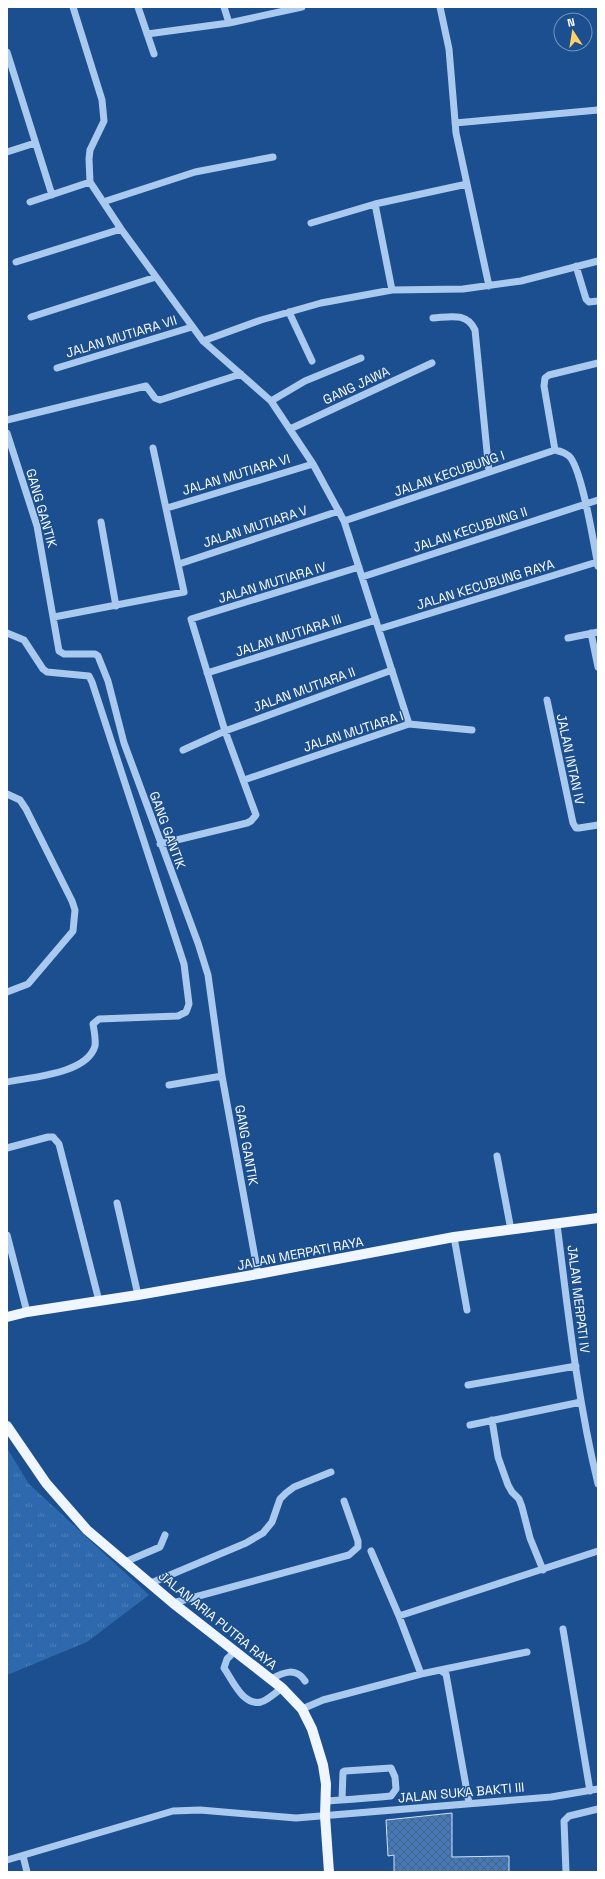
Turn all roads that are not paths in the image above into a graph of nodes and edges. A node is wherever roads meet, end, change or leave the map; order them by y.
1 (73, 7) edge
2 (138, 7) edge
3 (224, 7) edge
4 (302, 7) edge
5 (440, 7) edge
6 (285, 9) edge
7 (229, 23) junction
8 (147, 34) junction
9 (7, 52) edge
10 (154, 54) dead end
11 (598, 110) edge
12 (455, 123) junction
13 (35, 143) junction
14 (7, 152) edge
15 (273, 157) dead end
16 (90, 182) junction
17 (467, 184) junction
18 (52, 195) junction
19 (30, 202) dead end
20 (103, 202) junction
21 (375, 204) junction
22 (311, 223) dead end
23 (121, 230) junction
24 (598, 261) edge
25 (16, 262) dead end
26 (576, 266) junction
27 (156, 277) junction
28 (489, 286) junction
29 (392, 290) junction
30 (598, 301) edge
31 (289, 312) junction
32 (31, 317) dead end
33 (433, 318) dead end
34 (192, 326) junction
35 (203, 340) junction
36 (361, 358) dead end
37 (312, 361) dead end
38 (432, 363) dead end
39 (598, 363) edge
40 (57, 368) dead end
41 (241, 374) junction
42 (271, 401) junction
43 (7, 420) edge
44 (290, 429) junction
45 (7, 433) edge
46 (153, 448) dead end
47 (558, 451) junction
48 (313, 464) junction
49 (489, 472) junction
50 (598, 500) edge
51 (586, 504) junction
52 (166, 508) junction
53 (339, 511) junction
54 (344, 521) junction
55 (101, 522) dead end
56 (179, 564) junction
57 (598, 564) edge
58 (359, 567) junction
59 (362, 576) junction
60 (116, 606) junction
61 (54, 617) junction
62 (376, 620) junction
63 (379, 629) junction
64 (7, 633) edge
65 (594, 633) edge
66 (568, 638) dead end
67 (598, 667) edge
68 (392, 670) junction
69 (207, 673) junction
70 (546, 700) dead end
71 (409, 724) junction
72 (472, 730) dead end
73 (225, 731) junction
74 (183, 750) dead end
75 (244, 780) junction
76 (7, 794) edge
77 (598, 825) edge
78 (160, 844) junction
79 (7, 992) edge
80 (222, 1076) junction
81 (7, 1082) edge
82 (169, 1085) dead end
83 (7, 1148) edge
84 (497, 1156) dead end
85 (117, 1203) dead end
86 (598, 1218) edge
87 (557, 1224) junction
88 (511, 1230) junction
89 (7, 1235) edge
90 (454, 1236) junction
91 (258, 1274) junction
92 (138, 1295) junction
93 (99, 1301) junction
94 (468, 1310) dead end
95 (27, 1312) junction
96 (7, 1317) edge
97 (576, 1366) junction
98 (468, 1385) dead end
99 (581, 1402) junction
100 (492, 1420) junction
101 (470, 1425) dead end
102 (7, 1426) edge
103 (330, 1472) dead end
104 (598, 1484) edge
105 (344, 1501) dead end
106 (165, 1536) dead end
107 (370, 1551) dead end
108 (598, 1551) edge
109 (124, 1562) junction
110 (543, 1570) junction
111 (151, 1583) junction
112 (173, 1603) junction
113 (399, 1616) junction
114 (563, 1629) dead end
115 (235, 1651) junction
116 (527, 1652) dead end
117 (440, 1670) junction
118 (421, 1674) junction
119 (271, 1679) junction
120 (305, 1682) dead end
121 (282, 1688) junction
122 (302, 1709) junction
123 (598, 1789) edge
124 (590, 1791) junction
125 (342, 1800) junction
126 (325, 1801) junction
127 (469, 1803) junction
128 (598, 1809) edge
129 (325, 1816) junction
130 (23, 1856) junction
131 (7, 1860) edge
132 (27, 1872) edge
133 (329, 1872) edge
134 (566, 1872) edge

1 - 16 street
2 - 8 street
3 - 7 street
4 - 6 street
5 - 12 street
6 - 7 street
7 - 8 street
8 - 10 street
9 - 13 street
11 - 12 street
12 - 17 street
13 - 14 street
13 - 18 street
15 - 20 street
16 - 18 street
16 - 20 street
17 - 21 street
17 - 28 street
18 - 19 street
20 - 23 street
21 - 22 street
21 - 29 street
23 - 25 street
23 - 27 street
24 - 26 street
26 - 28 street
26 - 30 street
27 - 32 street
27 - 34 street
28 - 29 street
29 - 31 street
31 - 35 street
31 - 37 street
33 - 49 street
34 - 35 street
34 - 40 street, JALAN MUTIARA VII
35 - 41 street
36 - 42 street
38 - 44 street, GANG JAWA
39 - 47 street
41 - 42 street
41 - 43 street
42 - 44 street
44 - 48 street
45 - 61 street, GANG GANTIK
46 - 52 street
47 - 49 street, JALAN KECUBUNG I
47 - 51 street
48 - 52 street, JALAN MUTIARA VI
48 - 53 street
49 - 54 street, JALAN KECUBUNG I
50 - 51 street, JALAN KECUBUNG II
51 - 57 street
51 - 59 street, JALAN KECUBUNG II
52 - 56 street
53 - 54 street
53 - 56 street, JALAN MUTIARA V
54 - 58 street
55 - 60 street
56 - 60 street
57 - 63 street, JALAN KECUBUNG RAYA
58 - 59 street
58 - 69 street, JALAN MUTIARA IV
59 - 62 street
60 - 61 street
61 - 78 street, GANG GANTIK
62 - 63 street
62 - 69 street, JALAN MUTIARA III
63 - 68 street
64 - 81 street
65 - 66 street
65 - 67 street
68 - 71 street
68 - 73 street, JALAN MUTIARA II
69 - 73 street
70 - 77 street, JALAN INTAN IV
71 - 72 street, JALAN MUTIARA I
71 - 75 street, JALAN MUTIARA I
73 - 74 street, JALAN MUTIARA II
73 - 75 street
75 - 78 street
76 - 79 street
78 - 80 street, GANG GANTIK
80 - 82 street
80 - 91 street, GANG GANTIK
83 - 93 street
84 - 88 street
85 - 92 street
86 - 87 main road, JALAN MERPATI RAYA
87 - 88 main road, JALAN MERPATI RAYA
87 - 97 street, JALAN MERPATI IV
88 - 90 main road, JALAN MERPATI RAYA
89 - 95 street
90 - 91 main road, JALAN MERPATI RAYA
90 - 94 street
91 - 92 main road, JALAN MERPATI RAYA
92 - 93 main road, JALAN MERPATI RAYA
93 - 95 main road, JALAN MERPATI RAYA
95 - 96 main road, JALAN MERPATI RAYA
97 - 98 street
97 - 99 street, JALAN MERPATI IV
99 - 100 street
99 - 104 street, JALAN MERPATI IV
100 - 101 street
100 - 110 street
102 - 109 main road, JALAN ARIA PUTRA RAYA
103 - 111 street
105 - 112 street
106 - 109 street
107 - 113 street
108 - 110 street
109 - 111 main road, JALAN ARIA PUTRA RAYA
110 - 113 street
111 - 112 main road, JALAN ARIA PUTRA RAYA
112 - 115 main road, JALAN ARIA PUTRA RAYA
113 - 118 street
114 - 124 street
115 - 119 main road, JALAN ARIA PUTRA RAYA
115 - 121 street
116 - 117 street
117 - 118 street
117 - 127 street
118 - 122 street
119 - 120 street
119 - 121 main road, JALAN ARIA PUTRA RAYA
121 - 122 main road, JALAN ARIA PUTRA RAYA
122 - 126 main road, JALAN ARIA PUTRA RAYA
123 - 124 street, JALAN SUKA BAKTI III
124 - 127 street, JALAN SUKA BAKTI III
125 - 125 street
125 - 126 street
126 - 129 main road, JALAN ARIA PUTRA RAYA
127 - 129 street, JALAN SUKA BAKTI III
128 - 134 street
129 - 130 street, JALAN SUKA BAKTI III
129 - 133 main road, JALAN ARIA PUTRA RAYA
130 - 131 street, JALAN SUKA BAKTI III
130 - 132 street

